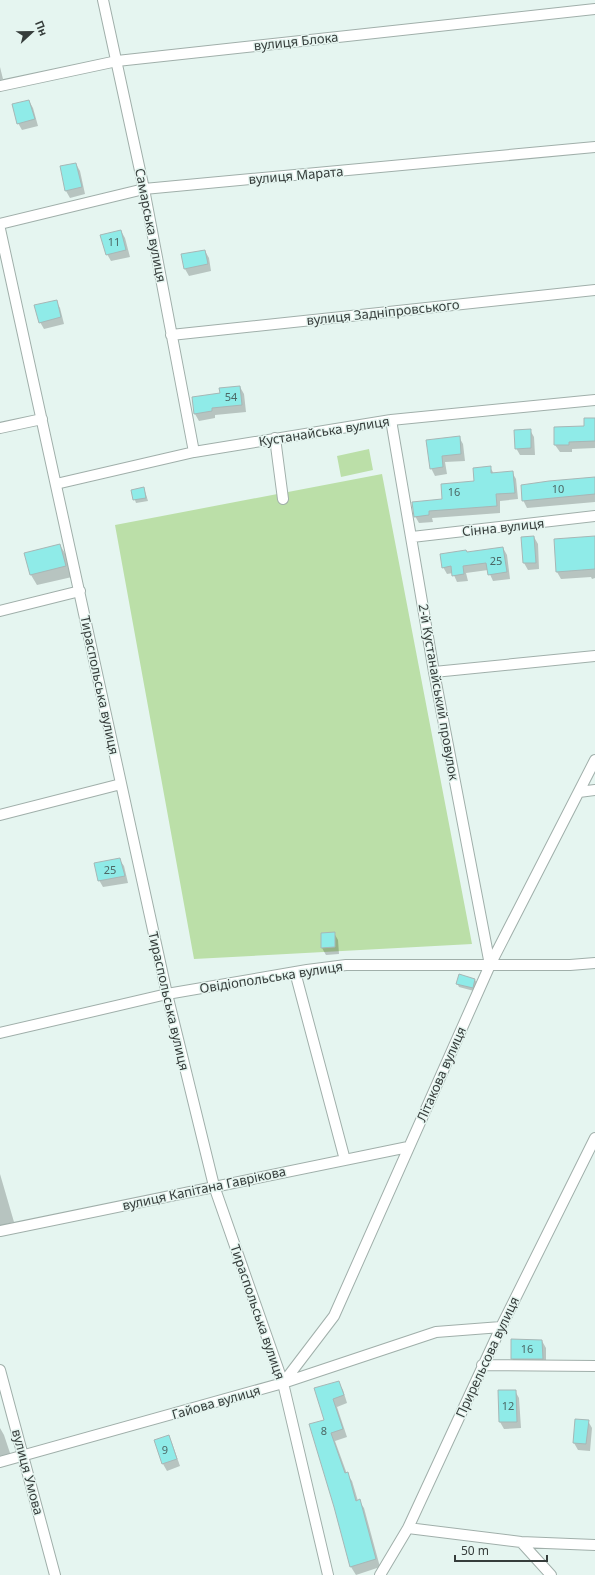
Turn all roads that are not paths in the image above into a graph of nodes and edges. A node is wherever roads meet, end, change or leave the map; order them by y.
1 (103, 0) edge
2 (595, 9) edge
3 (117, 61) junction
4 (0, 86) edge
5 (595, 147) edge
6 (144, 189) junction
7 (0, 224) edge
8 (0, 229) edge
9 (595, 290) edge
10 (171, 335) junction
11 (595, 400) edge
12 (42, 419) junction
13 (391, 420) junction
14 (0, 428) edge
15 (275, 438) junction
16 (194, 452) junction
17 (56, 484) junction
18 (283, 499) dead end
19 (595, 516) edge
20 (412, 537) junction
21 (80, 591) junction
22 (0, 611) edge
23 (595, 656) edge
24 (434, 672) junction
25 (595, 760) edge
26 (121, 784) junction
27 (595, 790) edge
28 (579, 792) junction
29 (0, 816) edge
30 (595, 963) edge
31 (490, 965) junction
32 (295, 972) junction
33 (166, 994) junction
34 (0, 1033) edge
35 (595, 1138) edge
36 (408, 1147) junction
37 (345, 1160) junction
38 (214, 1186) junction
39 (0, 1231) edge
40 (501, 1327) junction
41 (482, 1365) junction
42 (595, 1366) edge
43 (0, 1370) edge
44 (282, 1383) junction
45 (24, 1456) junction
46 (0, 1462) edge
47 (408, 1528) junction
48 (521, 1542) junction
49 (595, 1545) edge
50 (55, 1575) edge
51 (328, 1575) edge
52 (380, 1575) edge
53 (551, 1575) edge

1 - 3 street, Самарська вулиця
2 - 3 street, вулиця Блока
3 - 4 street, вулиця Блока
3 - 6 street, Самарська вулиця
5 - 6 street, вулиця Марата
6 - 7 street, вулиця Марата
6 - 10 street, Самарська вулиця
8 - 12 street, Тираспольська вулиця
9 - 10 street, вулиця Задніпровського
10 - 16 street, Самарська вулиця
11 - 13 street, Кустанайська вулиця
12 - 14 street
12 - 17 street, Тираспольська вулиця
13 - 15 street, Кустанайська вулиця
13 - 20 street, 2-й Кустанайський провулок
15 - 16 street, Кустанайська вулиця
15 - 18 street
16 - 17 street, Кустанайська вулиця
17 - 21 street, Тираспольська вулиця
19 - 20 street, Сінна вулиця
20 - 24 street, 2-й Кустанайський провулок
21 - 22 street
21 - 26 street, Тираспольська вулиця
23 - 24 street
24 - 31 street, 2-й Кустанайський провулок
25 - 28 street, Літакова вулиця
26 - 29 street
26 - 33 street, Тираспольська вулиця
27 - 28 street
28 - 31 street, Літакова вулиця
30 - 31 street, Овідіопольська вулиця
31 - 32 street, Овідіопольська вулиця
31 - 36 street, Літакова вулиця
32 - 33 street, Овідіопольська вулиця
32 - 37 street
33 - 34 street, Овідіопольська вулиця
33 - 38 street, Тираспольська вулиця
35 - 40 street, Прирельсова вулиця
36 - 37 street, вулиця Капітана Гаврікова
36 - 44 street, Літакова вулиця
37 - 38 street, вулиця Капітана Гаврікова
38 - 39 street, вулиця Капітана Гаврікова
38 - 44 street, Тираспольська вулиця
40 - 41 street, Прирельсова вулиця
40 - 44 street, Гайова вулиця
41 - 42 street
41 - 47 street, Прирельсова вулиця
43 - 45 street, вулиця Умова
44 - 45 street, Гайова вулиця
44 - 51 street, Тираспольська вулиця
45 - 46 street, Гайова вулиця
45 - 50 street, вулиця Умова
47 - 48 street
47 - 52 street, Прирельсова вулиця
48 - 49 street
48 - 53 street

